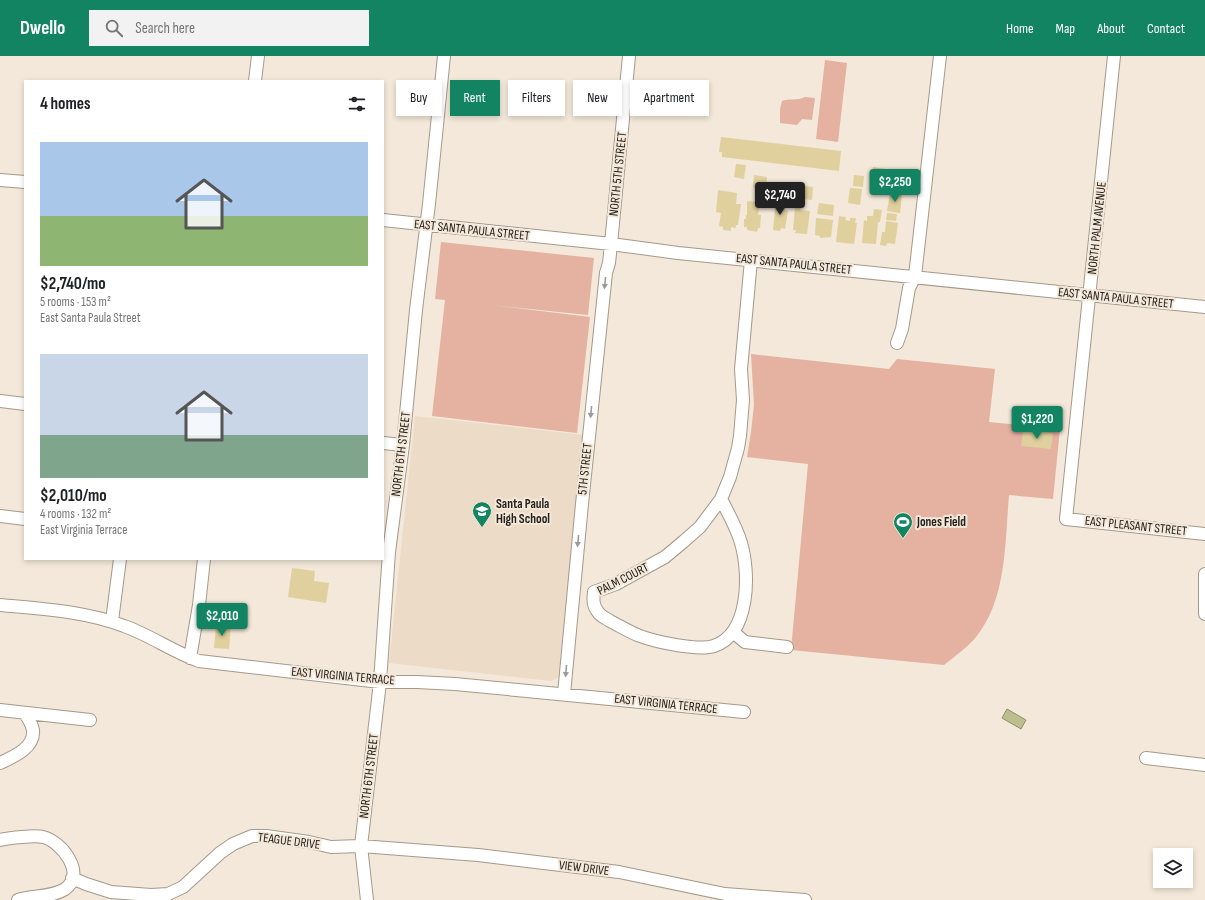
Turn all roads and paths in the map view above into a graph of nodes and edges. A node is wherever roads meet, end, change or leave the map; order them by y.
1 (258, 56) edge
2 (444, 56) edge
3 (629, 56) edge
4 (940, 56) edge
5 (1114, 56) edge
6 (255, 80) edge
7 (0, 180) edge
8 (24, 182) edge
9 (384, 220) edge
10 (427, 225) junction
11 (611, 244) junction
12 (751, 260) junction
13 (915, 276) junction
14 (1090, 295) junction
15 (1205, 307) edge
16 (898, 343) dead end
17 (0, 401) edge
18 (24, 404) edge
19 (384, 443) edge
20 (403, 445) junction
21 (721, 499) junction
22 (0, 516) edge
23 (24, 519) edge
24 (1066, 519) joint
25 (1205, 534) edge
26 (120, 560) edge
27 (204, 560) edge
28 (1205, 574) edge
29 (0, 605) edge
30 (1205, 614) edge
31 (112, 622) junction
32 (733, 632) junction
33 (787, 647) dead end
34 (190, 658) junction
35 (380, 682) junction
36 (564, 694) junction
37 (0, 710) edge
38 (744, 712) dead end
39 (25, 713) junction
40 (90, 720) dead end
41 (1146, 758) dead end
42 (0, 763) edge
43 (1205, 764) edge
44 (0, 840) edge
45 (360, 846) junction
46 (72, 878) junction
47 (18, 900) edge
48 (367, 900) edge
49 (790, 900) edge
50 (805, 900) edge

1 - 6 street
2 - 10 street, NORTH 6TH STREET
3 - 11 street, NORTH 5TH STREET
4 - 13 street
5 - 14 street, NORTH PALM AVENUE
7 - 8 street
9 - 10 street, EAST SANTA PAULA STREET
10 - 11 street, EAST SANTA PAULA STREET
10 - 20 street, NORTH 6TH STREET
11 - 12 street, EAST SANTA PAULA STREET
11 -> 36 street, 5TH STREET
12 - 13 street, EAST SANTA PAULA STREET
12 - 21 street, PALM COURT
13 - 14 street, EAST SANTA PAULA STREET
13 - 16 street
14 - 15 street, EAST SANTA PAULA STREET
14 - 24 street, NORTH PALM AVENUE
17 - 18 street
19 - 20 street
20 - 35 street, NORTH 6TH STREET
21 - 32 street, PALM COURT
21 - 32 street, PALM COURT
22 - 23 street
24 - 25 street, EAST PLEASANT STREET
26 - 31 street
27 - 34 street
28 - 30 street
29 - 31 street, EAST VIRGINIA TERRACE
31 - 34 street, EAST VIRGINIA TERRACE
32 - 33 street
34 - 35 street, EAST VIRGINIA TERRACE
35 - 36 street, EAST VIRGINIA TERRACE
35 - 45 street, NORTH 6TH STREET
36 - 38 street, EAST VIRGINIA TERRACE
37 - 39 street
39 - 40 street
39 - 42 street
41 - 43 street
44 - 46 street
45 - 46 street, TEAGUE DRIVE
45 - 48 street, NORTH 6TH STREET
45 - 49 street, VIEW DRIVE
46 - 47 street
49 - 50 street, VIEW DRIVE

